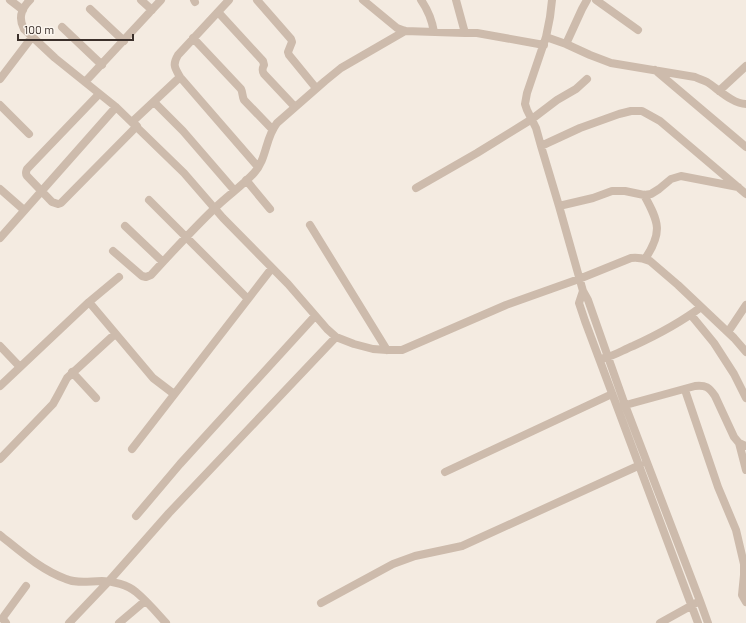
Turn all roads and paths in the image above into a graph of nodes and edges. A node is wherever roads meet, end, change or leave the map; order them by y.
1 (10, 0) edge
2 (30, 0) edge
3 (141, 0) edge
4 (161, 0) edge
5 (229, 0) edge
6 (257, 0) edge
7 (363, 0) edge
8 (421, 0) edge
9 (456, 0) edge
10 (552, 0) edge
11 (587, 0) edge
12 (596, 0) edge
13 (90, 9) dead end
14 (23, 10) junction
15 (152, 10) junction
16 (218, 12) junction
17 (62, 27) dead end
18 (638, 30) dead end
19 (405, 31) junction
20 (434, 32) junction
21 (465, 33) junction
22 (32, 37) junction
23 (193, 38) junction
24 (124, 41) junction
25 (545, 41) junction
26 (566, 44) junction
27 (102, 64) junction
28 (746, 66) edge
29 (655, 70) junction
30 (180, 76) junction
31 (0, 79) edge
32 (587, 79) dead end
33 (85, 82) junction
34 (316, 88) junction
35 (719, 91) junction
36 (99, 94) junction
37 (154, 102) junction
38 (746, 104) edge
39 (0, 105) edge
40 (295, 106) junction
41 (116, 107) junction
42 (532, 119) junction
43 (134, 124) junction
44 (272, 129) junction
45 (29, 134) dead end
46 (541, 146) junction
47 (746, 147) edge
48 (258, 167) junction
49 (246, 180) junction
50 (738, 187) junction
51 (416, 188) dead end
52 (0, 189) edge
53 (234, 190) junction
54 (41, 191) junction
55 (746, 194) edge
56 (644, 195) junction
57 (148, 200) dead end
58 (559, 206) junction
59 (215, 208) junction
60 (24, 210) junction
61 (270, 210) dead end
62 (125, 226) dead end
63 (310, 226) dead end
64 (0, 238) edge
65 (186, 238) junction
66 (113, 251) dead end
67 (645, 258) junction
68 (163, 262) junction
69 (273, 269) junction
70 (118, 277) dead end
71 (579, 279) junction
72 (583, 291) junction
73 (248, 299) junction
74 (89, 302) junction
75 (746, 305) edge
76 (701, 307) junction
77 (691, 314) junction
78 (315, 316) junction
79 (728, 332) junction
80 (115, 334) junction
81 (336, 337) junction
82 (0, 346) edge
83 (387, 350) junction
84 (746, 352) edge
85 (608, 357) junction
86 (599, 360) junction
87 (20, 367) junction
88 (72, 372) junction
89 (0, 386) edge
90 (685, 390) junction
91 (174, 394) junction
92 (612, 394) junction
93 (96, 398) dead end
94 (746, 398) edge
95 (621, 406) junction
96 (743, 445) edge
97 (132, 449) dead end
98 (0, 460) edge
99 (640, 465) junction
100 (746, 470) edge
101 (445, 472) dead end
102 (136, 516) dead end
103 (0, 534) edge
104 (109, 581) junction
105 (26, 586) dead end
106 (145, 601) junction
107 (700, 601) junction
108 (746, 602) edge
109 (321, 603) dead end
110 (692, 605) junction
111 (6, 623) edge
112 (68, 623) edge
113 (119, 623) edge
114 (166, 623) edge
115 (660, 623) edge
116 (698, 623) edge
117 (708, 623) edge

1 - 14 street
2 - 14 street
3 - 15 street
4 - 15 street
5 - 16 street
6 - 34 street
7 - 19 street
8 - 20 street
9 - 21 street
10 - 25 street
11 - 26 street
12 - 18 street
13 - 24 street
14 - 22 street
15 - 24 street
16 - 23 street
16 - 40 street
17 - 27 street
19 - 20 street
19 - 34 street
20 - 21 street
21 - 25 street
22 - 31 street
22 - 33 street
23 - 30 street
23 - 44 street
24 - 27 street
25 - 26 street
25 - 42 street
26 - 29 street
27 - 33 street
28 - 35 street
29 - 35 street
29 - 47 street
30 - 37 street
30 - 48 street
32 - 42 street
33 - 36 street
34 - 40 street
35 - 38 street
36 - 41 street
36 - 54 street
37 - 43 street
37 - 53 street
39 - 45 street
40 - 44 street
41 - 43 street
41 - 54 street
42 - 46 street
42 - 51 street
43 - 54 street
43 - 59 street
44 - 48 street
46 - 50 street
46 - 58 street
48 - 49 street
49 - 53 street
49 - 61 street
50 - 55 street
50 - 56 street
52 - 60 street
53 - 59 street
54 - 60 street
56 - 58 street
56 - 67 street
57 - 65 street
58 - 71 street
59 - 65 street
59 - 69 street
60 - 64 street
62 - 68 street
63 - 83 street
65 - 68 street
65 - 73 street
66 - 68 street
67 - 71 street
67 - 76 street
69 - 73 street
69 - 78 street
70 - 74 street
71 - 72 street
71 - 83 street
72 - 85 street
72 - 86 street
73 - 91 street
74 - 80 street
74 - 87 street
75 - 79 street
76 - 77 street
76 - 79 street
77 - 85 street
77 - 94 street
78 - 81 street
78 - 102 street
79 - 84 street
80 - 88 street
80 - 91 street
81 - 83 street
81 - 104 street
82 - 87 street
85 - 86 street
85 - 95 street
86 - 92 street
87 - 89 street
88 - 93 street
88 - 98 street
90 - 95 street
90 - 96 street
90 - 108 street
91 - 97 street
92 - 95 street
92 - 101 street
95 - 99 street
95 - 107 street
96 - 100 street
99 - 109 street
99 - 110 street
103 - 104 street
104 - 106 street
104 - 112 street
105 - 111 street
106 - 113 street
106 - 114 street
107 - 110 street
107 - 117 street
110 - 115 street
110 - 116 street

